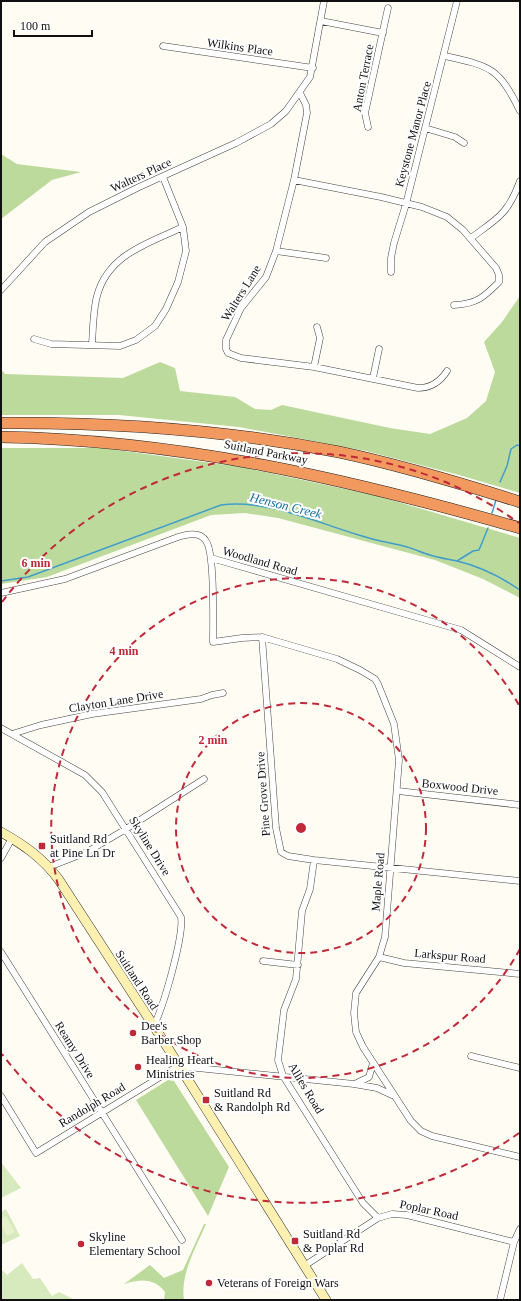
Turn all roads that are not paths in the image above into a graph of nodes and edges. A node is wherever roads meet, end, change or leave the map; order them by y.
1 (324, 1) edge
2 (457, 1) edge
3 (388, 8) dead end
4 (321, 21) junction
5 (383, 33) junction
6 (160, 46) dead end
7 (445, 56) junction
8 (313, 68) junction
9 (300, 93) junction
10 (520, 111) edge
11 (368, 127) dead end
12 (425, 128) junction
13 (464, 143) dead end
14 (163, 176) junction
15 (294, 180) junction
16 (520, 181) edge
17 (406, 204) junction
18 (183, 227) junction
19 (471, 238) junction
20 (276, 251) junction
21 (326, 258) dead end
22 (391, 272) dead end
23 (1, 290) edge
24 (454, 305) dead end
25 (317, 327) dead end
26 (34, 339) dead end
27 (92, 345) junction
28 (379, 349) dead end
29 (314, 367) junction
30 (447, 371) dead end
31 (373, 378) junction
32 (1, 424) edge
33 (1, 437) edge
34 (520, 502) edge
35 (520, 528) edge
36 (211, 558) junction
37 (1, 593) edge
38 (262, 637) junction
39 (520, 668) edge
40 (223, 694) dead end
41 (1, 728) edge
42 (12, 734) junction
43 (204, 779) dead end
44 (398, 791) junction
45 (520, 805) edge
46 (126, 830) junction
47 (1, 832) edge
48 (12, 838) junction
49 (1, 858) edge
50 (314, 860) junction
51 (49, 867) junction
52 (390, 867) junction
53 (520, 881) edge
54 (1, 952) edge
55 (379, 957) junction
56 (263, 961) dead end
57 (298, 965) junction
58 (520, 974) edge
59 (153, 1027) junction
60 (471, 1056) dead end
61 (373, 1063) junction
62 (178, 1066) junction
63 (520, 1068) edge
64 (283, 1076) junction
65 (354, 1084) junction
66 (1, 1096) edge
67 (394, 1097) junction
68 (101, 1112) junction
69 (520, 1157) edge
70 (378, 1218) junction
71 (520, 1229) edge
72 (182, 1240) dead end
73 (514, 1242) junction
74 (304, 1266) junction
75 (326, 1300) edge
76 (500, 1300) edge

1 - 4 street
2 - 7 street, Keystone Manor Place
3 - 5 street, Anton Terrace
4 - 5 street
4 - 8 street
5 - 11 street, Anton Terrace
6 - 8 street, Wilkins Place
7 - 10 street
7 - 12 street, Keystone Manor Place
8 - 9 street
9 - 14 street, Walters Place
9 - 15 street, Walters Lane
12 - 13 street
12 - 17 street, Keystone Manor Place
14 - 18 street
14 - 23 street, Walters Place
15 - 17 street
15 - 20 street, Walters Lane
16 - 19 street
17 - 19 street
17 - 22 street, Keystone Manor Place
18 - 27 street
18 - 27 street
19 - 24 street
20 - 21 street
20 - 29 street, Walters Lane
25 - 29 street
26 - 27 street
28 - 31 street
29 - 31 street, Walters Lane
30 - 31 street, Walters Lane
32 - 34 highway, Suitland Parkway
33 - 35 highway, Suitland Parkway
36 - 37 street, Woodland Road
36 - 38 street, Maple Road
36 - 39 street, Woodland Road
38 - 44 street, Maple Road
38 - 50 street, Pine Grove Drive
40 - 42 street, Clayton Lane Drive
41 - 42 street, Skyline Drive
42 - 46 street, Skyline Drive
43 - 46 street
44 - 45 street, Boxwood Drive
44 - 52 street, Maple Road
46 - 51 street
46 - 59 street, Skyline Drive
47 - 48 main road, Suitland Road
48 - 49 street
48 - 51 main road, Suitland Road
50 - 52 street, Pine Grove Drive
50 - 57 street, Allies Road
51 - 59 main road, Suitland Road
52 - 53 street, Pine Grove Drive
52 - 55 street, Maple Road
54 - 68 street, Reamy Drive
55 - 58 street, Larkspur Road
55 - 61 street, Maple Road
56 - 57 street
57 - 64 street, Allies Road
59 - 62 main road, Suitland Road
60 - 63 street
61 - 65 street
61 - 67 street, Maple Road
62 - 64 street
62 - 68 street, Randolph Road
62 - 74 main road, Suitland Road
64 - 65 street
64 - 70 street, Allies Road
65 - 67 street
66 - 68 street, Randolph Road
67 - 69 street, Maple Road
68 - 72 street, Reamy Drive
70 - 73 street, Poplar Road
70 - 74 street, Poplar Road
71 - 73 street
73 - 76 street
74 - 75 main road, Suitland Road

